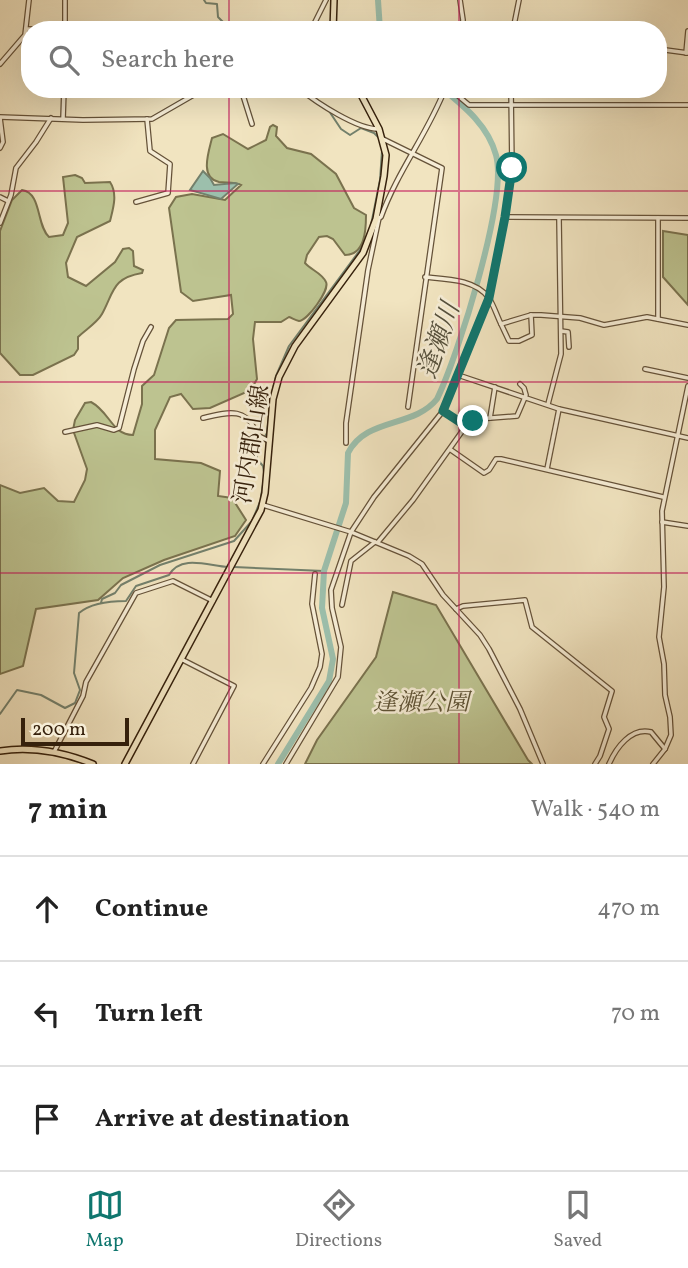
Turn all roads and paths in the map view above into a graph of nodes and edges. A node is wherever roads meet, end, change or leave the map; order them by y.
1 (29, 0) edge
2 (65, 0) edge
3 (326, 0) edge
4 (334, 0) edge
5 (460, 0) edge
6 (519, 0) edge
7 (27, 21) edge
8 (65, 21) edge
9 (316, 21) edge
10 (333, 21) edge
11 (463, 21) edge
12 (515, 21) edge
13 (688, 31) edge
14 (21, 40) edge
15 (667, 50) edge
16 (687, 53) edge
17 (0, 64) edge
18 (64, 98) edge
19 (189, 98) edge
20 (244, 98) edge
21 (310, 98) edge
22 (363, 98) edge
23 (442, 98) edge
24 (459, 98) edge
25 (512, 98) edge
26 (512, 105) junction
27 (688, 105) edge
28 (51, 118) junction
29 (63, 119) junction
30 (147, 119) junction
31 (0, 120) edge
32 (252, 124) dead end
33 (379, 129) junction
34 (383, 139) junction
35 (0, 148) edge
36 (411, 153) junction
37 (0, 197) edge
38 (8, 201) junction
39 (136, 202) dead end
40 (505, 217) junction
41 (378, 218) junction
42 (658, 218) junction
43 (688, 218) edge
44 (559, 219) junction
45 (0, 223) edge
46 (425, 277) junction
47 (489, 298) junction
48 (531, 315) junction
49 (560, 316) junction
50 (658, 319) junction
51 (501, 324) junction
52 (688, 325) edge
53 (151, 327) dead end
54 (560, 330) junction
55 (569, 347) dead end
56 (645, 369) dead end
57 (458, 375) junction
58 (688, 378) edge
59 (520, 384) dead end
60 (688, 386) edge
61 (495, 387) junction
62 (526, 397) junction
63 (547, 404) junction
64 (408, 407) dead end
65 (559, 409) junction
66 (443, 411) junction
67 (204, 418) dead end
68 (490, 418) junction
69 (466, 426) junction
70 (65, 432) dead end
71 (677, 435) junction
72 (688, 438) edge
73 (269, 441) junction
74 (346, 443) dead end
75 (451, 450) junction
76 (547, 469) junction
77 (663, 497) junction
78 (263, 505) junction
79 (662, 522) junction
80 (688, 526) edge
81 (350, 532) junction
82 (377, 542) junction
83 (315, 574) dead end
84 (213, 601) junction
85 (342, 605) dead end
86 (456, 609) junction
87 (181, 659) junction
88 (665, 749) junction
89 (0, 751) edge
90 (54, 752) junction
91 (79, 761) edge
92 (93, 764) edge
93 (125, 764) edge
94 (193, 764) edge
95 (263, 764) edge
96 (286, 764) edge
97 (542, 764) edge
98 (595, 764) edge
99 (609, 764) edge
100 (653, 764) edge

1 - 7 street
2 - 8 street
3 - 9 street
4 - 10 main road
5 - 11 street
6 - 12 street
13 - 16 street
14 - 17 street
15 - 16 street
18 - 29 street
19 - 30 street
20 - 32 street
21 - 33 street
22 - 33 main road, 河内郡山線
23 - 36 street
24 - 26 street
25 - 26 street
26 - 27 street
26 - 40 street
28 - 29 street
28 - 31 street
28 - 38 street
29 - 30 street
30 - 39 street
31 - 35 street
33 - 34 main road, 河内郡山線
34 - 36 street
34 - 41 main road, 河内郡山線
36 - 41 street
36 - 46 street
37 - 38 street
38 - 45 street
40 - 44 street
40 - 47 street
41 - 73 main road, 河内郡山線
41 - 74 street
42 - 43 street
42 - 44 street
42 - 50 street
44 - 49 street
46 - 47 street
46 - 64 street
47 - 51 street
47 - 57 street
48 - 49 street
48 - 51 street
48 - 51 street
49 - 50 street
49 - 54 street
50 - 52 street
53 - 70 street
54 - 55 street
54 - 63 street
56 - 58 street
57 - 61 street
57 - 66 street
59 - 62 street
60 - 71 street
61 - 62 street
61 - 68 street
62 - 63 street
62 - 68 street
63 - 65 street
65 - 71 street
65 - 76 street
66 - 69 street
66 - 81 street
67 - 73 street
68 - 69 street
69 - 75 street
71 - 72 street
71 - 77 street
73 - 78 main road, 河内郡山線
75 - 76 street
75 - 82 street
76 - 77 street
77 - 79 street
78 - 81 street
78 - 84 main road, 河内郡山線
79 - 80 street
79 - 88 street
81 - 82 street
81 - 96 street
82 - 85 street
82 - 86 street
83 - 95 street
84 - 87 main road, 河内郡山線
84 - 90 street
86 - 97 street
86 - 98 street
87 - 93 main road, 河内郡山線
87 - 94 street
88 - 99 street
88 - 100 street
89 - 90 main road
90 - 91 main road
91 - 92 main road

